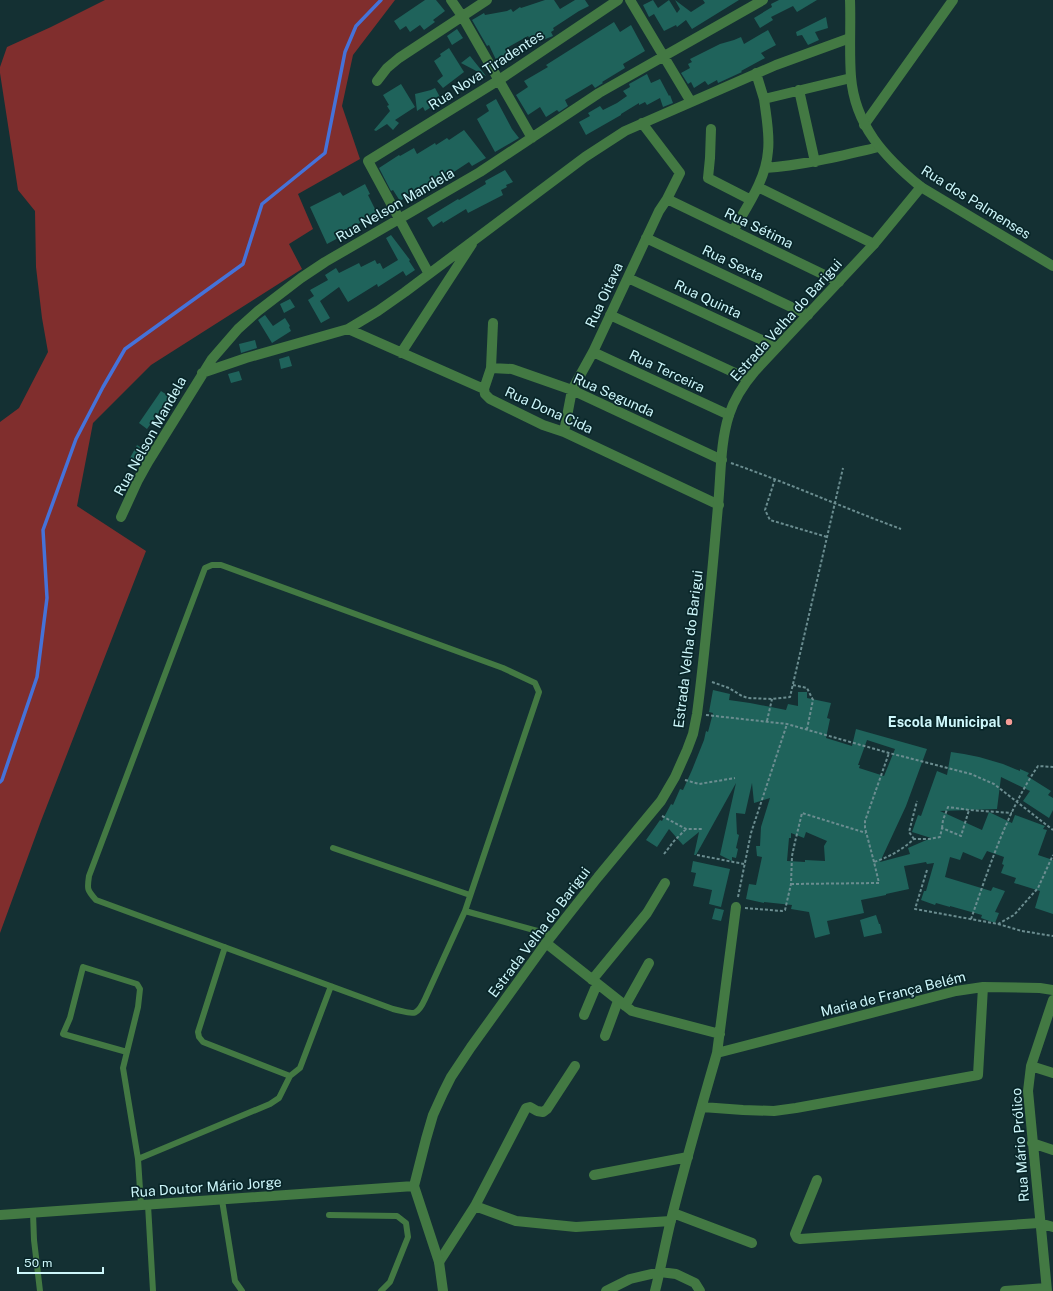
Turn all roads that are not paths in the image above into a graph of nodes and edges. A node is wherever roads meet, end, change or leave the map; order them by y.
1 (451, 0) edge
2 (487, 0) edge
3 (618, 0) edge
4 (630, 0) edge
5 (763, 0) edge
6 (850, 0) edge
7 (953, 0) edge
8 (462, 16) junction
9 (850, 38) junction
10 (664, 56) junction
11 (756, 73) junction
12 (851, 78) junction
13 (499, 80) junction
14 (377, 81) dead end
15 (799, 90) junction
16 (764, 99) junction
17 (691, 102) junction
18 (642, 123) junction
19 (864, 125) junction
20 (711, 129) dead end
21 (532, 138) junction
22 (879, 147) junction
23 (815, 162) junction
24 (765, 168) junction
25 (758, 187) junction
26 (921, 187) junction
27 (667, 199) junction
28 (751, 200) junction
29 (399, 220) junction
30 (733, 231) junction
31 (475, 238) junction
32 (646, 238) junction
33 (874, 244) junction
34 (1053, 266) edge
35 (429, 274) junction
36 (628, 278) junction
37 (839, 282) junction
38 (610, 315) junction
39 (808, 315) junction
40 (493, 323) dead end
41 (348, 329) junction
42 (778, 346) junction
43 (593, 352) junction
44 (401, 353) junction
45 (491, 368) junction
46 (202, 374) junction
47 (748, 379) junction
48 (484, 389) junction
49 (572, 390) junction
50 (729, 415) junction
51 (564, 432) junction
52 (722, 460) junction
53 (718, 505) junction
54 (121, 517) dead end
55 (333, 848) dead end
56 (665, 883) dead end
57 (470, 895) junction
58 (736, 907) road end
59 (465, 911) junction
60 (549, 939) junction
61 (225, 947) junction
62 (649, 963) dead end
63 (594, 982) junction
64 (331, 986) junction
65 (983, 987) junction
66 (1053, 990) edge
67 (1053, 1000) edge
68 (622, 1004) junction
69 (584, 1015) dead end
70 (720, 1034) junction
71 (605, 1036) dead end
72 (127, 1052) junction
73 (717, 1053) junction
74 (576, 1066) dead end
75 (1031, 1066) junction
76 (1053, 1073) edge
77 (290, 1076) junction
78 (702, 1107) junction
79 (1032, 1143) junction
80 (1053, 1150) edge
81 (688, 1157) junction
82 (138, 1159) junction
83 (594, 1175) dead end
84 (817, 1180) dead end
85 (414, 1186) junction
86 (222, 1200) junction
87 (145, 1205) junction
88 (475, 1206) junction
89 (33, 1213) junction
90 (0, 1215) edge
91 (329, 1215) dead end
92 (672, 1217) junction
93 (1039, 1223) junction
94 (1053, 1227) edge
95 (752, 1243) dead end
96 (439, 1262) junction
97 (660, 1272) junction
98 (1046, 1290) edge
99 (40, 1291) edge
100 (153, 1291) edge
101 (242, 1291) edge
102 (381, 1291) edge
103 (443, 1291) edge
104 (606, 1291) edge
105 (655, 1291) edge
106 (700, 1291) edge
107 (1005, 1291) edge

1 - 8 street
2 - 8 street
3 - 13 street, Rua Nova Tiradentes
4 - 10 street
5 - 10 street, Rua Nelson Mandela
6 - 9 street, Rua dos Palmenses
7 - 19 street
8 - 13 street
8 - 14 street
9 - 11 street
9 - 12 street, Rua dos Palmenses
10 - 17 street
10 - 21 street, Rua Nelson Mandela
11 - 16 street
11 - 17 street
12 - 15 street
12 - 19 street, Rua dos Palmenses
13 - 21 street
13 - 29 street, Rua Nova Tiradentes
15 - 16 street
15 - 23 street
16 - 24 street
17 - 18 street
18 - 27 street, Rua Oitava
18 - 31 street
19 - 22 street, Rua dos Palmenses
20 - 28 street
21 - 29 street, Rua Nelson Mandela
22 - 23 street
22 - 26 street, Rua dos Palmenses
23 - 24 street
24 - 25 street
25 - 28 street
25 - 33 street
26 - 33 street, Estrada Velha do Barigui
26 - 34 street, Rua dos Palmenses
27 - 30 street, Rua Sétima
27 - 32 street, Rua Oitava
28 - 30 street
29 - 35 street
29 - 46 street, Rua Nelson Mandela
30 - 37 street, Rua Sétima
31 - 35 street
31 - 44 street
32 - 36 street, Rua Oitava
32 - 39 street, Rua Sexta
33 - 37 street, Estrada Velha do Barigui
35 - 41 street
36 - 38 street, Rua Oitava
36 - 42 street, Rua Quinta
37 - 39 street, Estrada Velha do Barigui
38 - 43 street, Rua Oitava
38 - 47 street
39 - 42 street, Estrada Velha do Barigui
40 - 45 street
41 - 44 street, Rua Dona Cida
41 - 46 street
42 - 47 street, Estrada Velha do Barigui
43 - 49 street, Rua Oitava
43 - 50 street, Rua Terceira
44 - 48 street, Rua Dona Cida
45 - 48 street
45 - 49 street, Rua Segunda
46 - 54 street, Rua Nelson Mandela
47 - 50 street, Estrada Velha do Barigui
48 - 51 street, Rua Dona Cida
49 - 51 street, Rua Oitava
49 - 52 street, Rua Segunda
50 - 52 street, Estrada Velha do Barigui
51 - 53 street, Rua Dona Cida
52 - 53 street, Estrada Velha do Barigui
53 - 60 street, Estrada Velha do Barigui
55 - 57 lane
56 - 63 street
57 - 59 lane
57 - 61 lane
58 - 70 street
59 - 60 lane
59 - 64 lane
60 - 63 street
60 - 85 street, Estrada Velha do Barigui
61 - 64 lane
61 - 77 lane
62 - 68 street
63 - 68 street
63 - 69 street
64 - 77 lane
65 - 66 street
65 - 73 street, Maria de França Belém
65 - 78 street, Maria de França Belém
67 - 75 street, Rua Mário Prólico
68 - 70 street
68 - 71 street
70 - 73 street
72 - 72 lane
72 - 82 lane
73 - 78 street
74 - 88 street
75 - 76 street
75 - 79 street, Rua Mário Prólico
77 - 82 lane
78 - 81 street
79 - 80 street
79 - 93 street, Rua Mário Prólico
81 - 83 street
81 - 92 street
82 - 87 lane
84 - 93 street
85 - 86 street, Rua Doutor Mário Jorge
85 - 96 street
86 - 87 street, Rua Doutor Mário Jorge
86 - 101 lane
87 - 89 street, Rua Doutor Mário Jorge
87 - 100 lane
88 - 92 street
88 - 96 street
89 - 90 street, Rua Doutor Mário Jorge
89 - 99 lane
91 - 102 lane
92 - 95 street
92 - 97 street
93 - 94 street
93 - 98 street, Rua Mário Prólico
96 - 103 street
97 - 104 street
97 - 105 street
97 - 106 street
98 - 107 street

